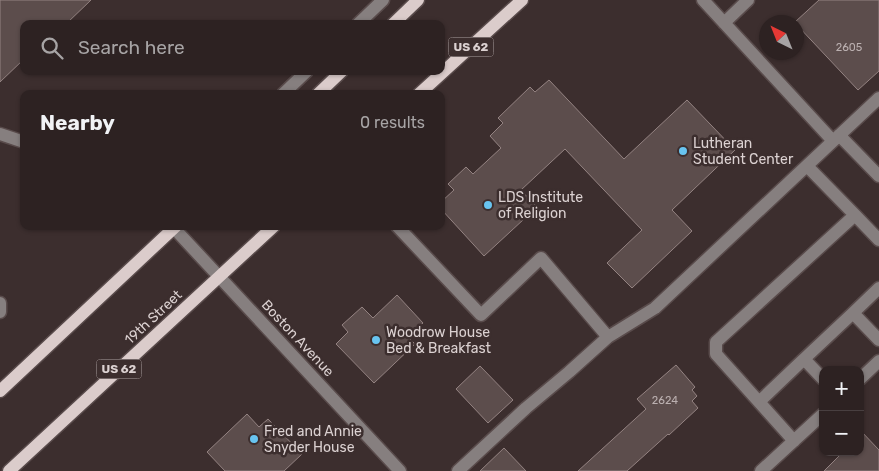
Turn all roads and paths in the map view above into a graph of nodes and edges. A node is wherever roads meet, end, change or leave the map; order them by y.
1 (383, 0) edge
2 (418, 0) edge
3 (522, 0) edge
4 (703, 0) edge
5 (748, 0) edge
6 (362, 20) edge
7 (397, 20) edge
8 (724, 23) junction
9 (445, 70) edge
10 (303, 75) edge
11 (338, 75) edge
12 (440, 75) edge
13 (287, 90) edge
14 (322, 90) edge
15 (423, 90) edge
16 (879, 98) edge
17 (0, 134) edge
18 (836, 138) junction
19 (20, 140) edge
20 (806, 166) junction
21 (879, 176) edge
22 (855, 215) junction
23 (171, 230) edge
24 (177, 230) edge
25 (270, 230) edge
26 (402, 230) edge
27 (879, 240) edge
28 (219, 276) junction
29 (879, 288) edge
30 (0, 303) edge
31 (0, 312) edge
32 (853, 312) junction
33 (608, 337) junction
34 (879, 340) edge
35 (804, 359) junction
36 (879, 361) edge
37 (819, 375) edge
38 (864, 375) edge
39 (0, 391) edge
40 (759, 402) junction
41 (819, 418) edge
42 (794, 441) junction
43 (9, 471) edge
44 (400, 471) edge
45 (458, 471) edge
46 (761, 471) edge

1 - 6 street
2 - 7 main road
3 - 9 main road, US 62
4 - 8 street
5 - 8 street
8 - 18 street
10 - 13 street
11 - 14 main road
12 - 15 main road, US 62
16 - 18 street
17 - 19 street
18 - 20 street
18 - 21 street
20 - 22 street
20 - 33 street
22 - 27 street
22 - 40 street
23 - 39 main road
24 - 28 street, Boston Avenue
25 - 28 main road, 19th Street / US 62
26 - 33 street
28 - 43 main road, 19th Street / US 62
28 - 44 street, Boston Avenue
29 - 32 street
30 - 31 street
32 - 34 street
32 - 35 street
33 - 45 street
35 - 37 street
35 - 40 street
36 - 38 street
40 - 42 street
41 - 42 street
42 - 46 street

